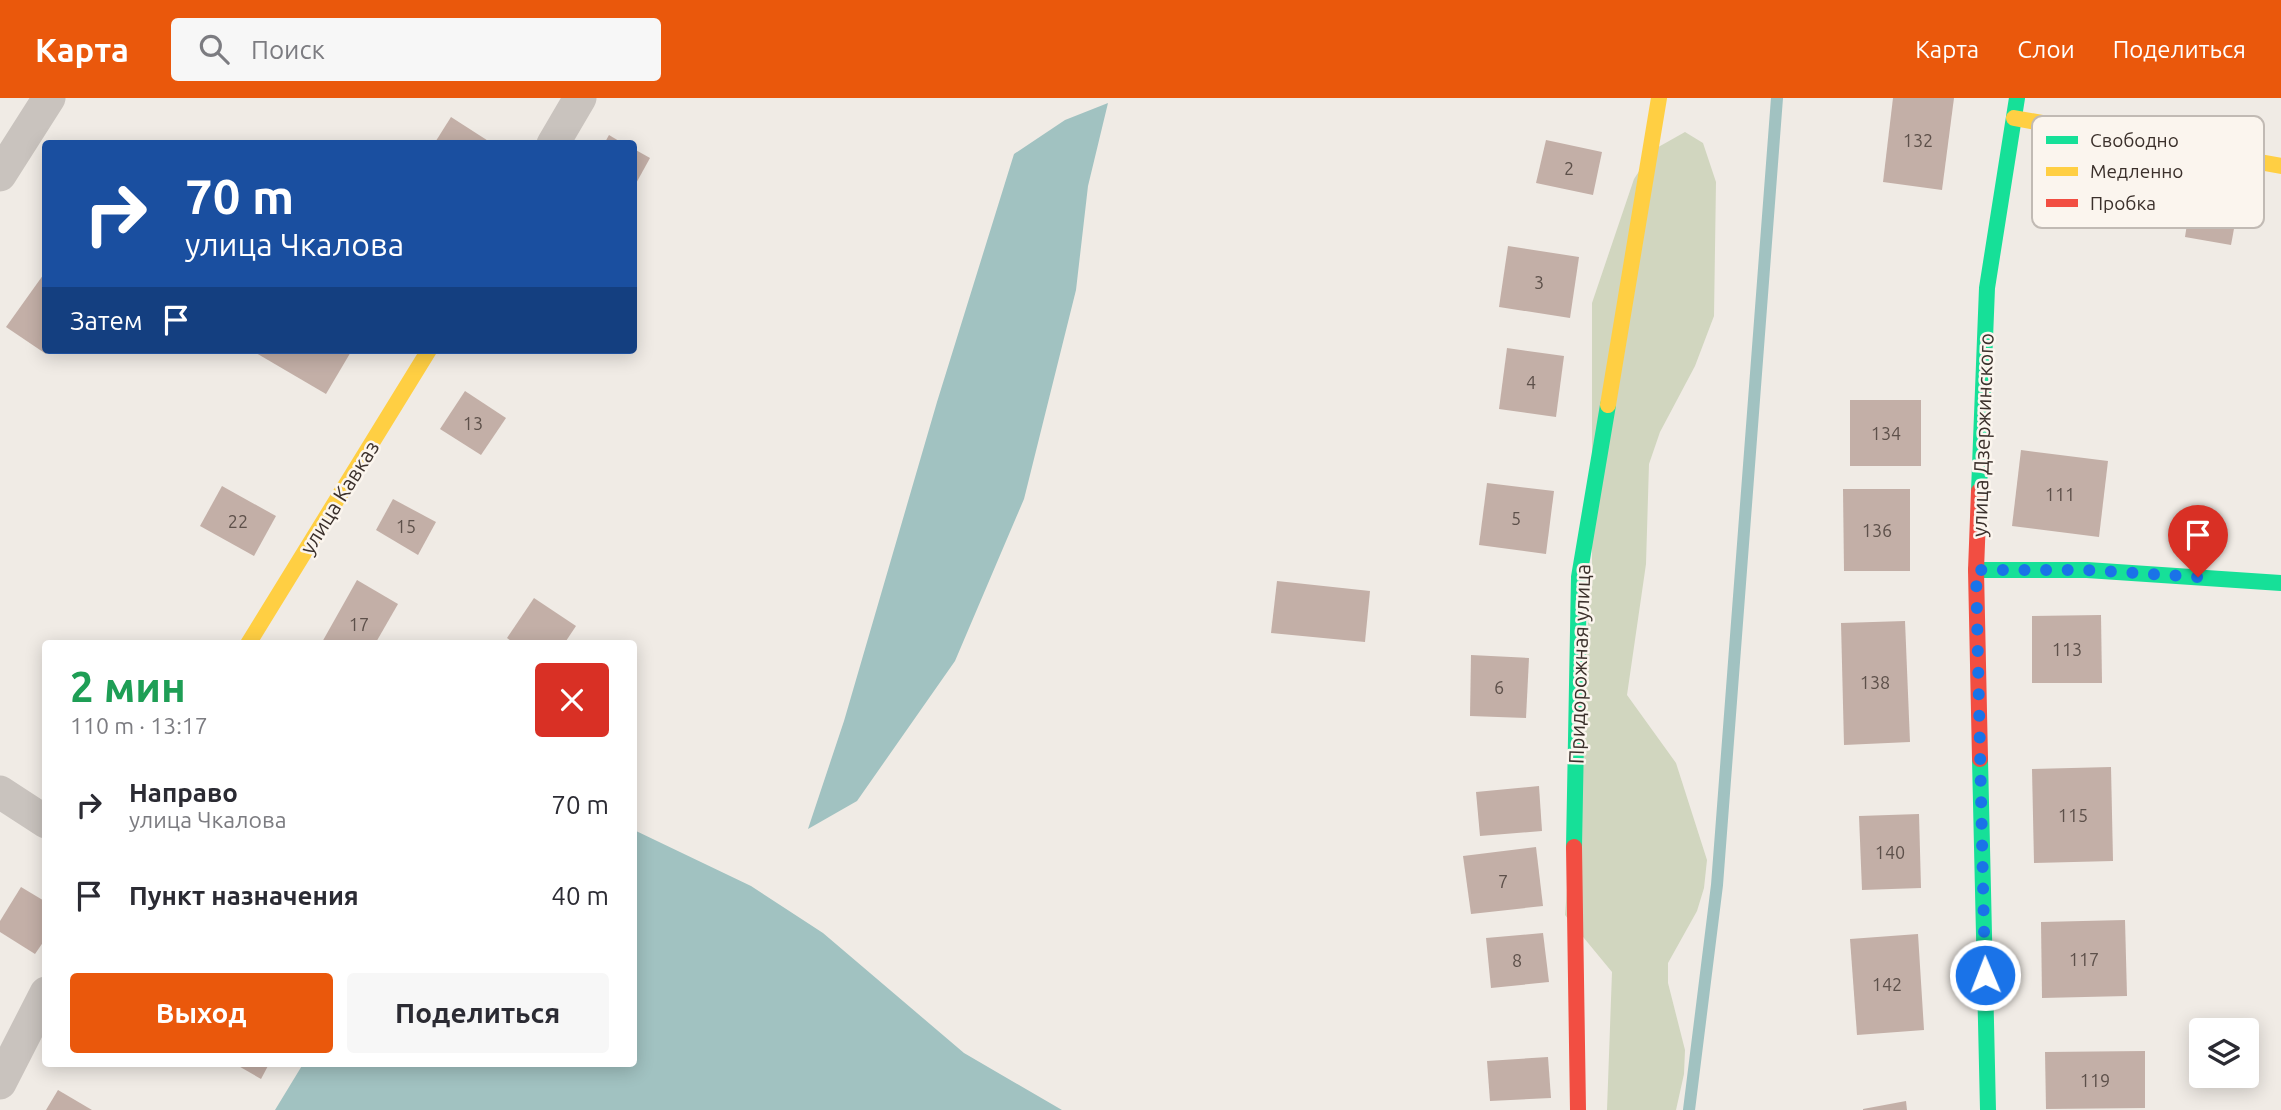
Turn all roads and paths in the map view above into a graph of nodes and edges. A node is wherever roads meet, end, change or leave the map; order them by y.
1 (49, 98) edge
2 (580, 98) edge
3 (1659, 98) edge
4 (2017, 98) edge
5 (2014, 118) junction
6 (2032, 121) edge
7 (555, 140) edge
8 (0, 175) edge
9 (427, 354) edge
10 (1976, 570) junction
11 (2281, 583) edge
12 (250, 640) edge
13 (0, 792) edge
14 (42, 819) edge
15 (42, 1001) edge
16 (0, 1083) edge
17 (1578, 1110) edge
18 (1988, 1110) edge

1 - 8 street
2 - 7 street
3 - 17 street, Придорожная улица
4 - 5 street, улица Дзержинского
5 - 6 street
5 - 10 street, улица Дзержинского
9 - 12 street, улица Кавказ
10 - 11 street
10 - 18 street, улица Дзержинского
13 - 14 street
15 - 16 street

